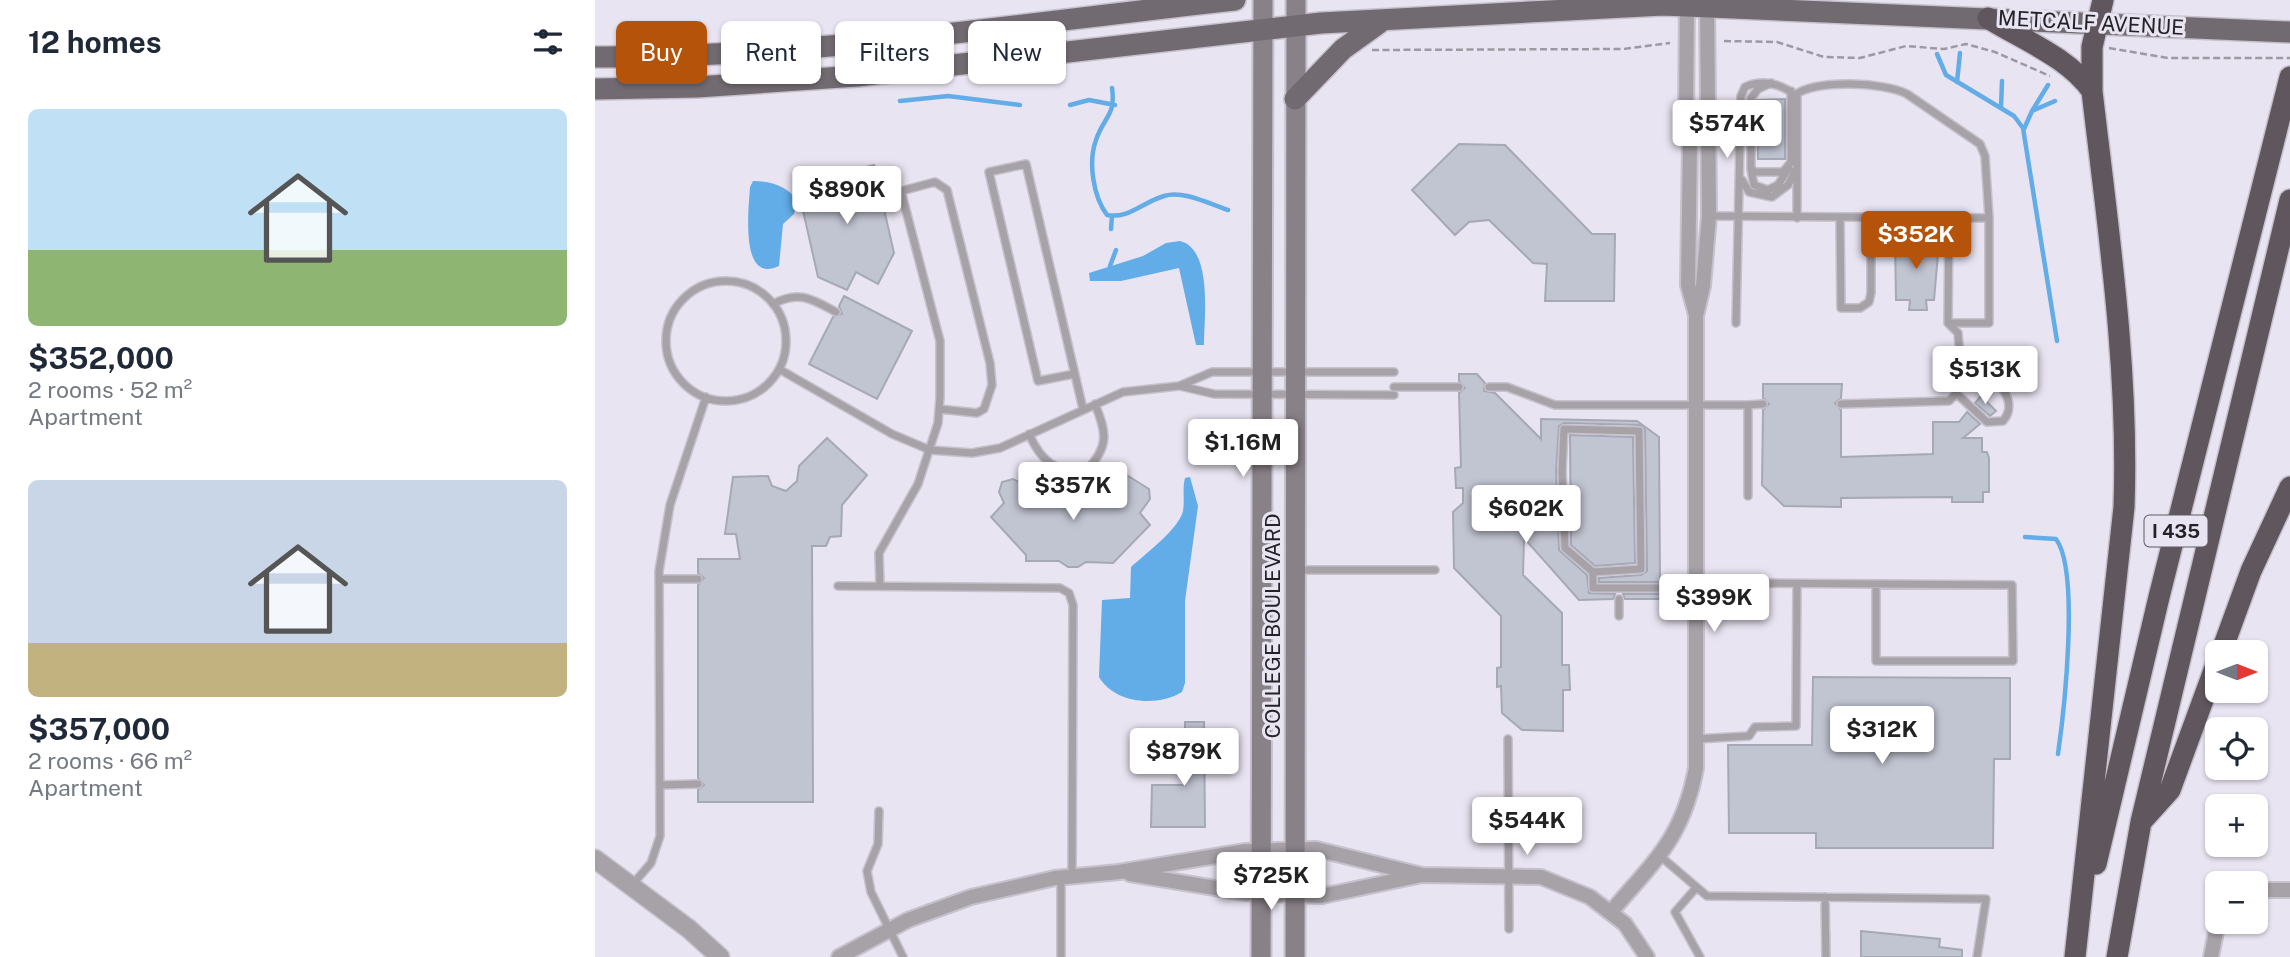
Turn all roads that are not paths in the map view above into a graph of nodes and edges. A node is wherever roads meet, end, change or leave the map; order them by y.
1 (1235, 0) edge
2 (1263, 0) edge
3 (1296, 0) edge
4 (2103, 0) edge
5 (1697, 3) edge
6 (1988, 19) junction
7 (1382, 21) junction
8 (2097, 23) junction
9 (1295, 26) junction
10 (1263, 29) junction
11 (2290, 32) edge
12 (595, 57) edge
13 (2290, 78) edge
14 (1772, 83) junction
15 (595, 89) edge
16 (2092, 91) junction
17 (1793, 93) junction
18 (1296, 99) junction
19 (1794, 166) junction
20 (1751, 168) junction
21 (1741, 176) junction
22 (2290, 200) edge
23 (1709, 216) junction
24 (1741, 217) junction
25 (1797, 218) junction
26 (1840, 218) junction
27 (1871, 218) junction
28 (1949, 218) junction
29 (1989, 218) junction
30 (773, 304) junction
31 (836, 312) dead end
32 (1696, 316) junction
33 (1736, 323) dead end
34 (1948, 323) junction
35 (779, 369) junction
36 (1263, 372) junction
37 (1296, 372) junction
38 (1394, 372) dead end
39 (1074, 374) junction
40 (1960, 384) junction
41 (1179, 386) junction
42 (1459, 387) dead end
43 (1489, 387) dead end
44 (1296, 393) junction
45 (1263, 394) junction
46 (1957, 394) junction
47 (706, 397) junction
48 (1095, 404) junction
49 (1696, 404) junction
50 (1763, 404) dead end
51 (1841, 404) dead end
52 (1748, 405) junction
53 (939, 409) junction
54 (1083, 409) junction
55 (1029, 434) junction
56 (930, 450) junction
57 (2290, 487) edge
58 (1748, 496) dead end
59 (1295, 570) junction
60 (1434, 570) dead end
61 (1593, 572) junction
62 (659, 579) junction
63 (698, 579) dead end
64 (1797, 584) junction
65 (1876, 584) junction
66 (838, 586) dead end
67 (880, 586) junction
68 (1697, 588) junction
69 (1619, 599) dead end
70 (1619, 615) dead end
71 (2226, 640) edge
72 (2205, 695) edge
73 (1508, 739) dead end
74 (1696, 739) junction
75 (698, 784) dead end
76 (660, 785) junction
77 (879, 811) dead end
78 (2141, 822) junction
79 (1295, 850) junction
80 (1262, 852) junction
81 (1660, 855) junction
82 (595, 859) edge
83 (1119, 872) junction
84 (1422, 875) junction
85 (1509, 875) junction
86 (1067, 876) junction
87 (632, 885) junction
88 (1696, 888) junction
89 (2268, 890) edge
90 (2290, 890) edge
91 (1261, 894) junction
92 (1295, 895) junction
93 (1825, 897) junction
94 (1611, 912) junction
95 (1509, 929) dead end
96 (888, 930) junction
97 (2215, 934) edge
98 (720, 957) edge
99 (839, 957) edge
100 (903, 957) edge
101 (1061, 957) edge
102 (1261, 957) edge
103 (1295, 957) edge
104 (1647, 957) edge
105 (1700, 957) edge
106 (1826, 957) edge
107 (1977, 957) edge
108 (2077, 957) edge
109 (2117, 957) edge
110 (2211, 957) edge

1 - 12 main road
2 - 10 main road, COLLEGE BOULEVARD
3 - 9 main road, COLLEGE BOULEVARD
4 - 8 highway
5 - 6 main road, METCALF AVENUE
5 - 7 main road, METCALF AVENUE
5 - 23 street
5 - 32 street
6 - 8 main road, METCALF AVENUE
6 - 16 highway
7 - 9 main road, METCALF AVENUE
7 - 18 main road
8 - 11 main road, METCALF AVENUE
8 - 16 highway
9 - 10 main road, METCALF AVENUE
9 - 18 main road, COLLEGE BOULEVARD
10 - 15 main road, METCALF AVENUE
10 - 36 main road, COLLEGE BOULEVARD
13 - 108 highway, I 435
14 - 17 lane
14 - 20 lane
14 - 21 lane
16 - 108 highway
17 - 19 lane
17 - 29 lane
18 - 37 main road, COLLEGE BOULEVARD
19 - 20 lane
19 - 20 lane
19 - 21 lane
19 - 25 lane
21 - 24 lane
22 - 78 highway, I 435
23 - 24 lane
23 - 32 street
24 - 25 lane
24 - 33 lane
25 - 26 lane
26 - 27 lane
26 - 27 lane
27 - 28 lane
28 - 29 lane
28 - 34 lane
29 - 34 lane
30 - 31 lane
30 - 35 lane
30 - 47 lane
32 - 49 street
34 - 40 lane
35 - 47 lane
35 - 56 lane
36 - 37 lane
36 - 41 lane
36 - 45 main road, COLLEGE BOULEVARD
37 - 38 lane
37 - 44 main road, COLLEGE BOULEVARD
39 - 39 lane
39 - 54 lane
40 - 46 lane
40 - 46 lane
41 - 45 lane
41 - 48 lane
42 - 44 lane
43 - 49 lane
44 - 45 lane
44 - 59 main road, COLLEGE BOULEVARD
45 - 80 main road, COLLEGE BOULEVARD
46 - 51 lane
47 - 62 lane
48 - 54 lane
48 - 55 lane
49 - 52 lane
49 - 68 street
50 - 52 lane
52 - 58 lane
53 - 53 lane
53 - 56 lane
54 - 55 lane
55 - 56 lane
56 - 67 lane
57 - 71 highway
59 - 60 lane
59 - 79 main road, COLLEGE BOULEVARD
61 - 61 lane
61 - 68 lane
62 - 63 lane
62 - 76 lane
64 - 65 lane
64 - 68 lane
64 - 74 lane
65 - 65 lane
66 - 67 lane
67 - 86 lane
68 - 74 street
69 - 70 lane
72 - 78 highway
73 - 85 lane
74 - 81 street
75 - 76 lane
76 - 87 lane
77 - 96 lane
78 - 109 highway, I 435
79 - 80 street
79 - 84 street
79 - 92 main road, COLLEGE BOULEVARD
80 - 83 street
80 - 91 main road, COLLEGE BOULEVARD
81 - 88 lane
81 - 94 street
82 - 87 street
83 - 86 street
83 - 91 street
84 - 85 street
84 - 92 street
85 - 94 street
85 - 95 lane
86 - 96 street
86 - 101 lane
87 - 98 street
88 - 93 lane
88 - 105 lane
89 - 90 street
91 - 92 street
91 - 102 main road, COLLEGE BOULEVARD
92 - 103 main road, COLLEGE BOULEVARD
93 - 106 lane
93 - 107 lane
94 - 104 street
96 - 99 street
96 - 100 lane
97 - 110 street

